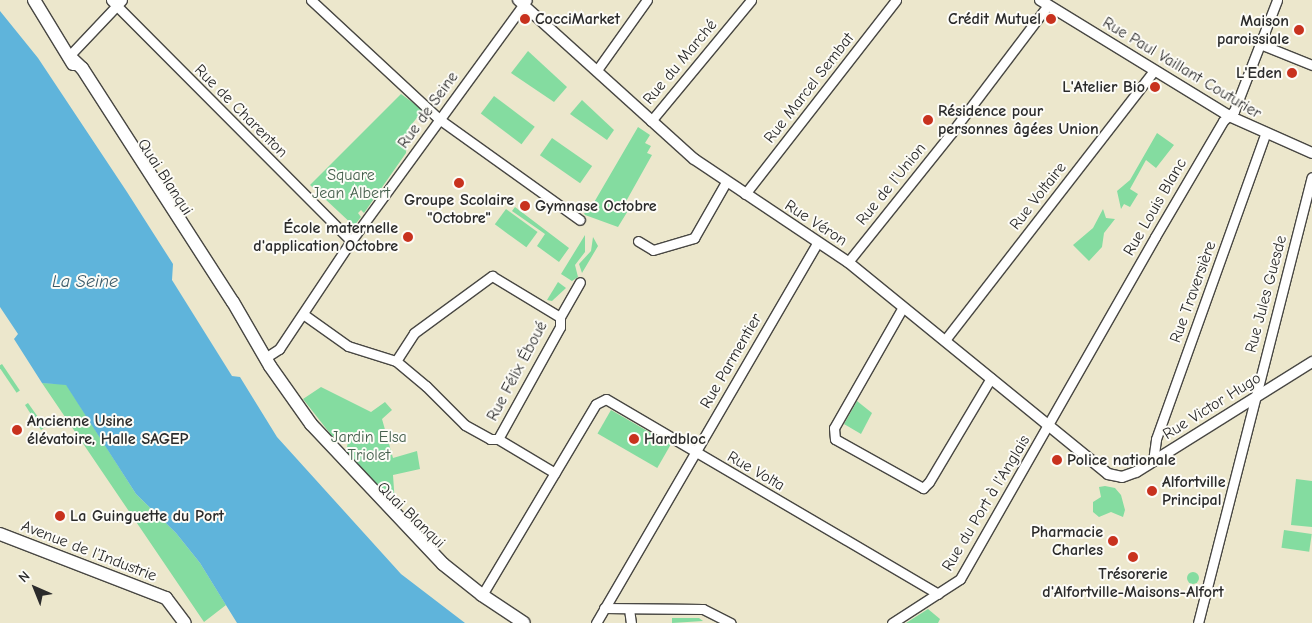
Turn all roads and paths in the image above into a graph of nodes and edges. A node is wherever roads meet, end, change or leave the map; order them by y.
1 (26, 0) edge
2 (34, 0) edge
3 (311, 0) edge
4 (647, 0) edge
5 (751, 0) edge
6 (896, 0) edge
7 (1277, 0) edge
8 (116, 2) edge
9 (523, 2) edge
10 (1044, 2) edge
11 (54, 31) junction
12 (1260, 44) junction
13 (69, 56) junction
14 (1312, 65) edge
15 (597, 70) junction
16 (1154, 71) junction
17 (1229, 116) junction
18 (439, 119) junction
19 (651, 120) junction
20 (1266, 134) junction
21 (1312, 154) edge
22 (1312, 177) edge
23 (726, 182) junction
24 (745, 194) junction
25 (580, 220) dead end
26 (638, 241) dead end
27 (352, 242) junction
28 (817, 244) junction
29 (848, 262) junction
30 (580, 282) dead end
31 (903, 307) junction
32 (303, 314) junction
33 (560, 317) junction
34 (945, 340) junction
35 (396, 361) junction
36 (267, 362) junction
37 (1312, 362) edge
38 (991, 378) junction
39 (1256, 396) junction
40 (1048, 426) junction
41 (498, 439) junction
42 (696, 450) junction
43 (1153, 461) junction
44 (1100, 469) joint
45 (554, 473) junction
46 (0, 534) edge
47 (938, 594) junction
48 (482, 596) junction
49 (604, 608) junction
50 (629, 609) junction
51 (186, 623) edge
52 (512, 623) edge
53 (524, 623) edge
54 (596, 623) edge
55 (631, 623) edge
56 (731, 623) edge
57 (892, 623) edge
58 (1198, 623) edge

1 - 11 main road, Quai Blanqui
2 - 11 main road, Quai Blanqui
3 - 18 street
4 - 15 street
5 - 19 street, Rue du Marché
6 - 24 street, Rue Marcel Sembat
7 - 12 street, Rue Louis Blanc
8 - 13 street
8 - 27 street, Rue de Charenton
9 - 15 street, Rue Véron
9 - 18 street, Rue de Seine
10 - 16 street, Rue Paul Vaillant Couturier
10 - 29 street, Rue de l'Union
11 - 13 main road, Quai Blanqui
12 - 14 street
12 - 17 street, Rue Louis Blanc
13 - 36 main road, Quai Blanqui
15 - 19 street, Rue Véron
16 - 17 street, Rue Paul Vaillant Couturier
16 - 34 street, Rue Voltaire
17 - 20 street, Rue Paul Vaillant Couturier
17 - 40 street, Rue Louis Blanc
18 - 25 street
18 - 27 street, Rue de Seine
19 - 23 street, Rue Véron
20 - 21 street, Rue Paul Vaillant Couturier
20 - 43 street, Rue Traversière
22 - 39 street, Rue Jules Guesde
23 - 24 street, Rue Véron
23 - 26 street
24 - 28 street, Rue Véron
27 - 32 street, Rue de Seine
28 - 29 street, Rue Véron
28 - 42 street, Rue Parmentier
29 - 31 street, Rue Véron
30 - 33 street, Rue Félix Éboué
31 - 34 street, Rue Véron
31 - 38 street
32 - 35 street
32 - 36 street, Rue de Seine
33 - 35 street, Rue Félix Éboué
33 - 41 street, Rue Félix Éboué
34 - 38 street, Rue Véron
35 - 41 street
36 - 48 main road, Quai Blanqui
37 - 39 street, Rue Victor Hugo
38 - 40 street, Rue Véron
39 - 43 street, Rue Victor Hugo
39 - 58 street, Rue Jules Guesde
40 - 44 street, Rue Véron
40 - 47 street, Rue du Port à l'Anglais
41 - 45 street
42 - 45 street, Rue Volta
42 - 47 street, Rue Volta
42 - 49 street, Rue Parmentier
43 - 44 street, Rue Victor Hugo
45 - 48 street, Rue Volta
46 - 51 main road, Avenue de l'Industrie
47 - 57 street, Rue du Port à l'Anglais
48 - 52 main road, Quai Blanqui
48 - 53 main road, Quai Blanqui
49 - 50 street
49 - 54 street, Rue Parmentier
50 - 55 street
50 - 56 street

